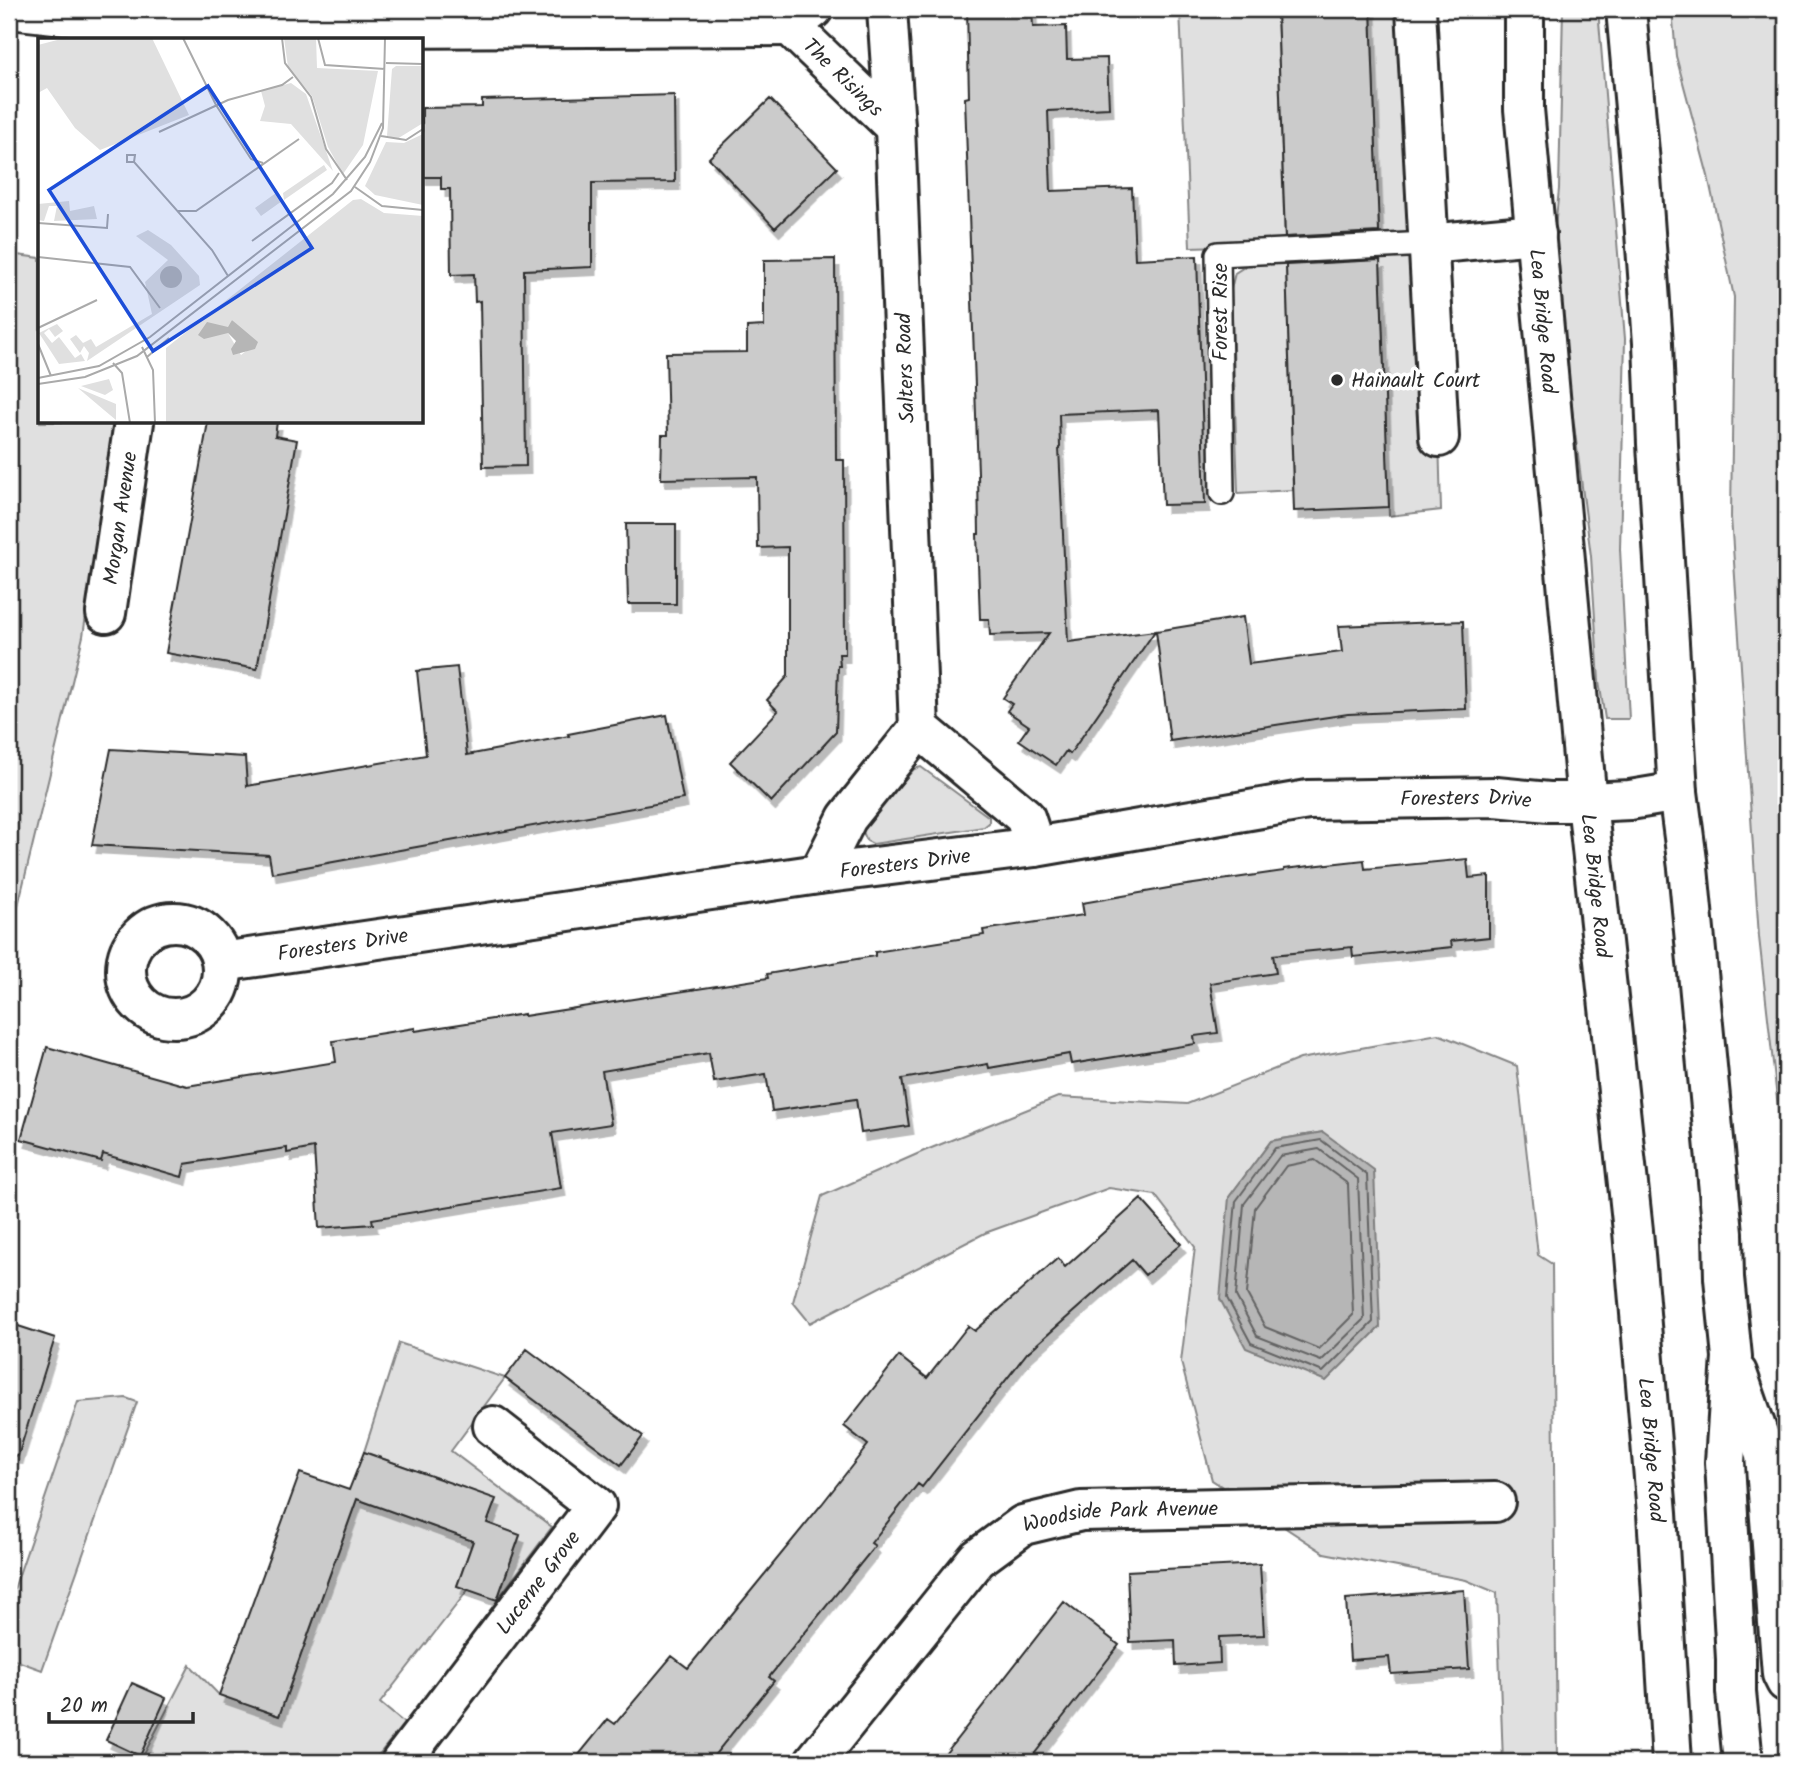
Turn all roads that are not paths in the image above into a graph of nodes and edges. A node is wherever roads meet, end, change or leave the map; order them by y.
1 (10, 9) edge
2 (887, 9) edge
3 (1416, 9) edge
4 (1524, 9) edge
5 (1626, 9) edge
6 (801, 17) edge
7 (190, 26) edge
8 (895, 127) junction
9 (1536, 234) junction
10 (1428, 244) junction
11 (134, 424) edge
12 (1439, 437) dead end
13 (1222, 493) dead end
14 (106, 613) dead end
15 (919, 728) junction
16 (1678, 792) junction
17 (1587, 802) junction
18 (1035, 847) junction
19 (819, 874) junction
20 (222, 962) dead end
21 (1732, 1357) junction
22 (493, 1426) dead end
23 (1495, 1502) dead end
24 (1786, 1682) edge
25 (401, 1762) edge
26 (814, 1762) edge
27 (1672, 1762) edge
28 (1743, 1762) edge

1 - 7 street, The Risings
2 - 8 street, Salters Road
3 - 10 street
4 - 9 street, Lea Bridge Road
5 - 16 street
6 - 7 street, The Risings
6 - 8 street, The Risings
8 - 15 street, Salters Road
9 - 10 street, Forest Rise
9 - 17 street, Lea Bridge Road
10 - 12 street
10 - 13 lane, Forest Rise
11 - 14 street, Morgan Avenue
15 - 18 street
15 - 19 street
16 - 17 street, Foresters Drive
16 - 21 street
17 - 18 street, Foresters Drive
17 - 27 street, Lea Bridge Road
18 - 19 street, Foresters Drive
19 - 20 street, Foresters Drive
21 - 24 street
21 - 28 street
22 - 25 street, Lucerne Grove
23 - 26 street, Woodside Park Avenue

